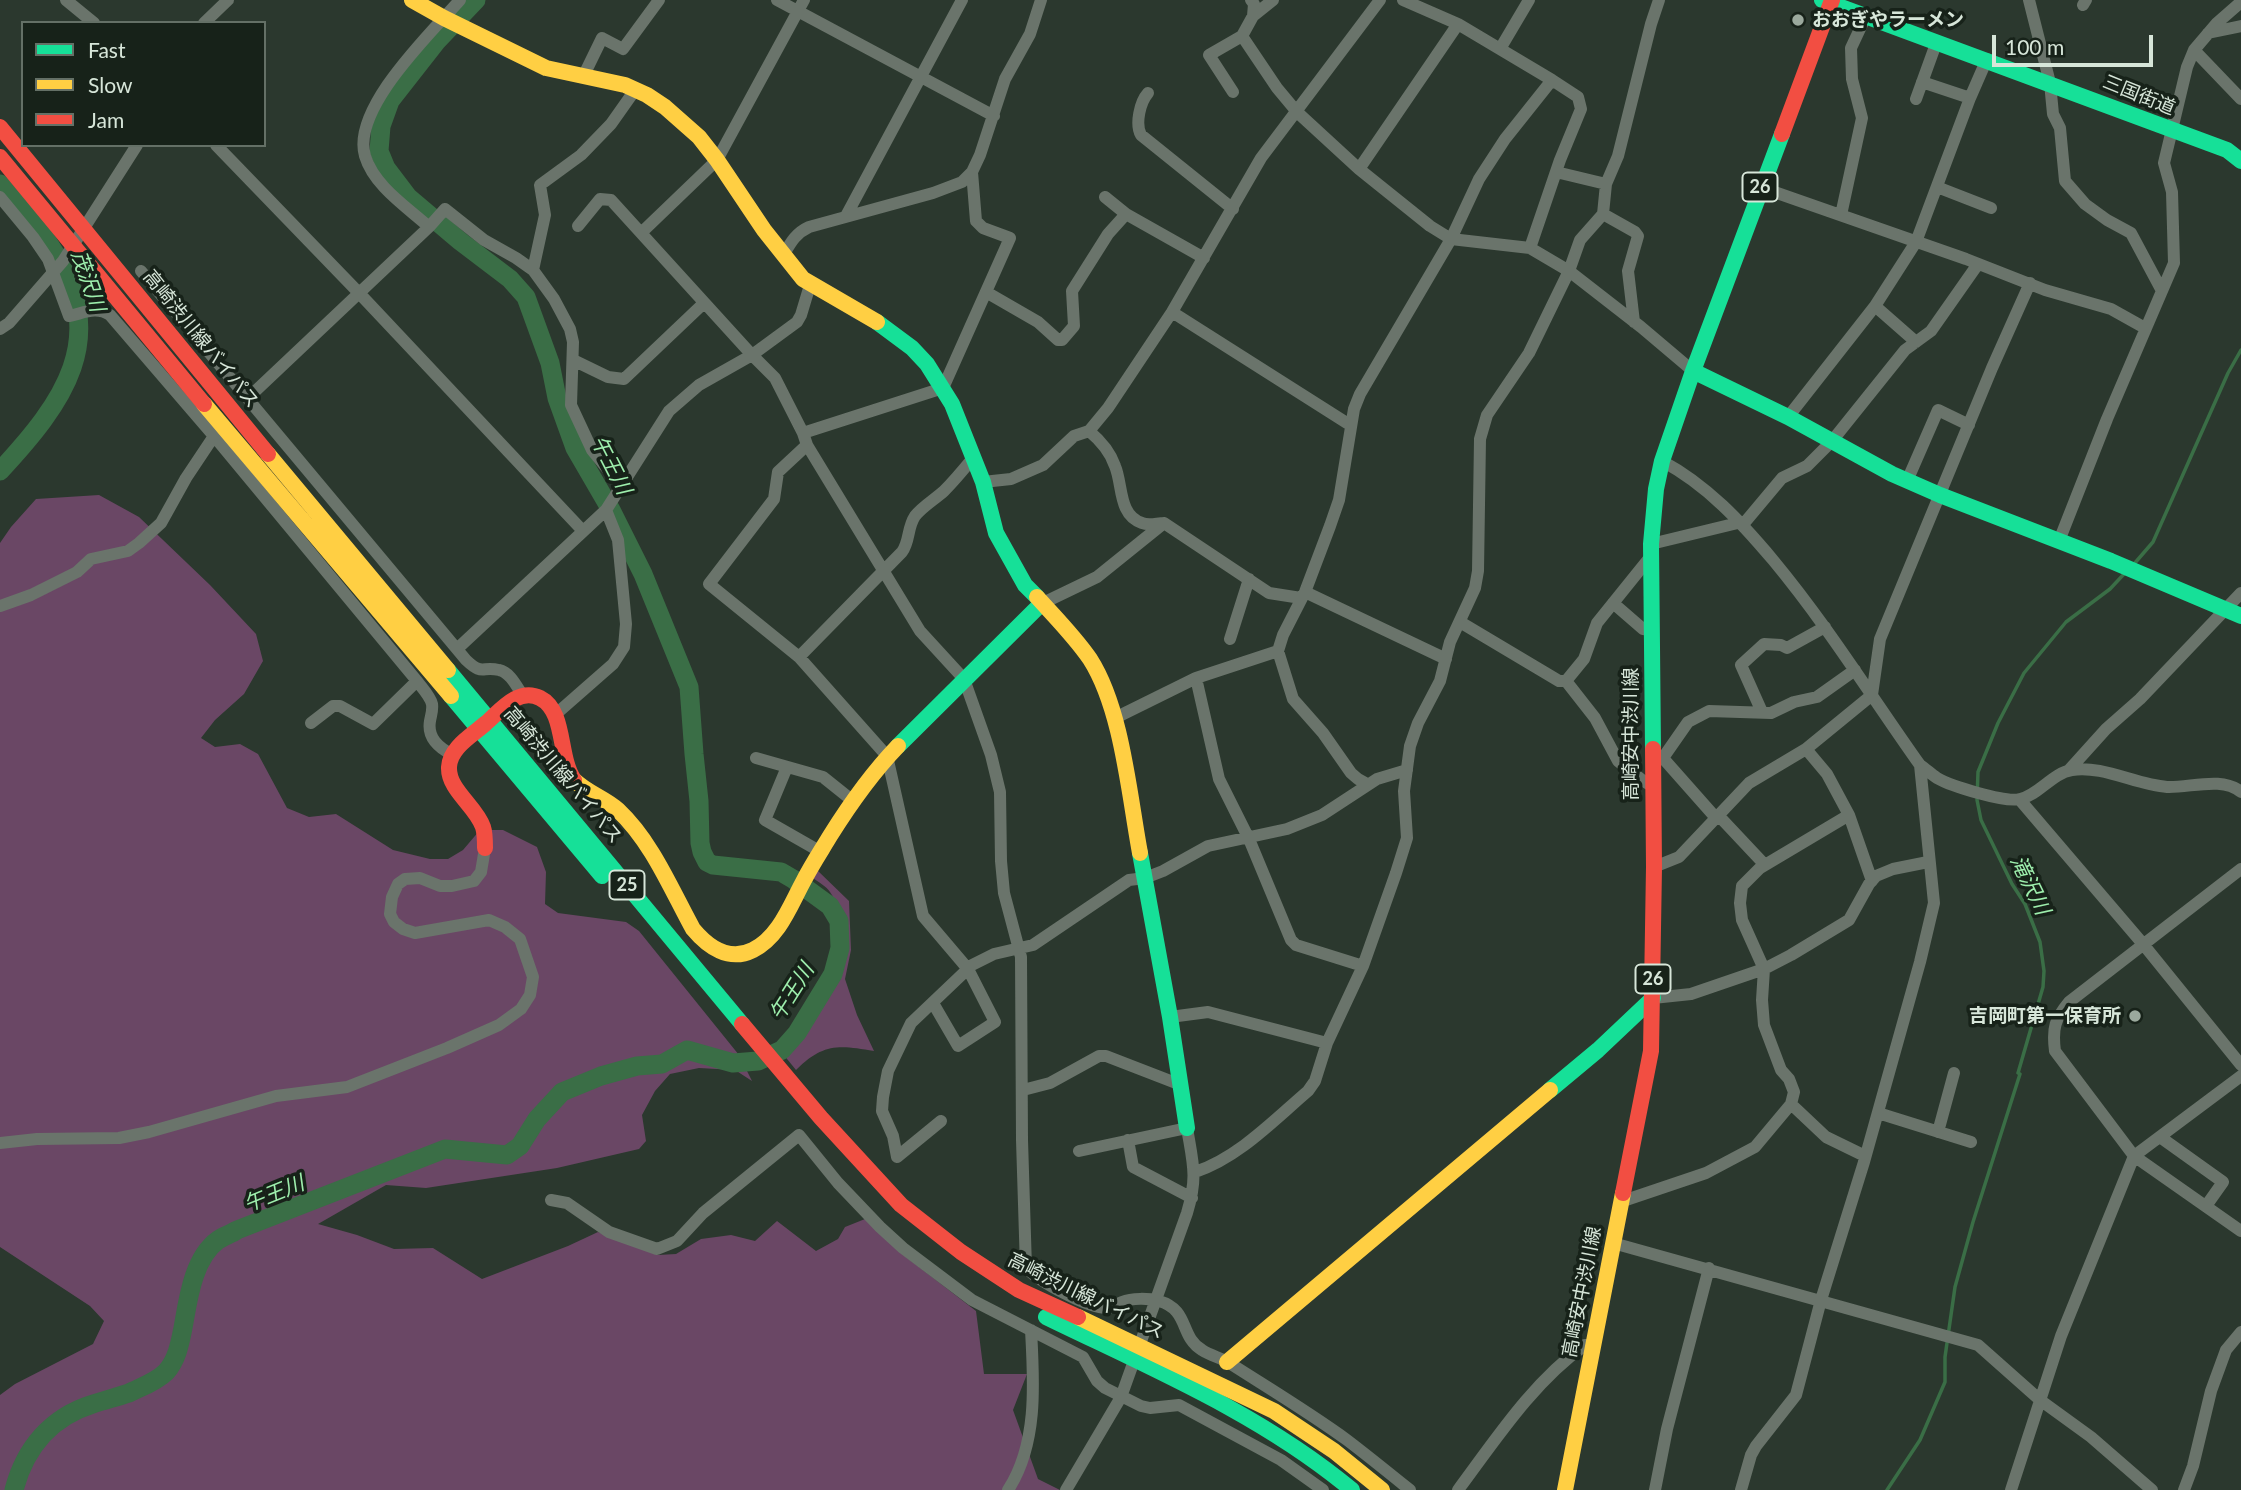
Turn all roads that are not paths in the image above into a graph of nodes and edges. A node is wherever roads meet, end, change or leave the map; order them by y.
1 (66, 0) edge
2 (228, 0) edge
3 (412, 0) edge
4 (460, 0) edge
5 (659, 0) edge
6 (777, 0) edge
7 (962, 0) edge
8 (1041, 0) edge
9 (1251, 0) edge
10 (1273, 0) edge
11 (1380, 0) edge
12 (1403, 0) edge
13 (1529, 0) edge
14 (1659, 0) edge
15 (2029, 0) edge
16 (1828, 1) edge
17 (2235, 3) edge
18 (801, 6) edge
19 (1253, 16) junction
20 (1866, 16) junction
21 (92, 21) edge
22 (206, 21) edge
23 (450, 21) junction
24 (1458, 24) junction
25 (2241, 26) edge
26 (2208, 33) junction
27 (1242, 36) junction
28 (1937, 41) junction
29 (1500, 49) junction
30 (2194, 50) junction
31 (1987, 59) junction
32 (923, 76) junction
33 (583, 77) junction
34 (1552, 80) junction
35 (1922, 82) junction
36 (2050, 83) junction
37 (635, 90) junction
38 (1233, 92) dead end
39 (1148, 93) dead end
40 (1970, 98) junction
41 (1916, 99) dead end
42 (2241, 99) edge
43 (1297, 112) junction
44 (994, 116) junction
45 (0, 127) edge
46 (2172, 131) junction
47 (136, 147) edge
48 (218, 147) edge
49 (0, 157) edge
50 (717, 160) junction
51 (2241, 162) edge
52 (1359, 169) junction
53 (972, 172) junction
54 (1556, 172) junction
55 (1606, 184) junction
56 (1760, 187) junction
57 (1937, 187) junction
58 (0, 197) edge
59 (1105, 197) dead end
60 (1991, 208) dead end
61 (1233, 209) junction
62 (1126, 214) junction
63 (1603, 214) junction
64 (1841, 215) junction
65 (846, 216) junction
66 (430, 226) junction
67 (578, 226) dead end
68 (83, 227) junction
69 (641, 233) junction
70 (1451, 239) junction
71 (1916, 242) junction
72 (72, 245) junction
73 (1530, 248) junction
74 (784, 254) junction
75 (1204, 258) junction
76 (1978, 264) junction
77 (57, 267) junction
78 (533, 270) junction
79 (141, 271) dead end
80 (1569, 271) junction
81 (2030, 283) junction
82 (810, 285) junction
83 (2162, 291) junction
84 (986, 292) junction
85 (359, 293) junction
86 (704, 303) junction
87 (1875, 306) junction
88 (1172, 312) junction
89 (1634, 322) junction
90 (0, 328) edge
91 (2145, 328) junction
92 (1916, 342) junction
93 (752, 355) junction
94 (573, 360) junction
95 (1693, 371) junction
96 (943, 388) junction
97 (248, 398) junction
98 (1788, 417) junction
99 (1350, 425) junction
100 (1969, 425) junction
101 (1089, 431) junction
102 (214, 436) junction
103 (805, 439) junction
104 (1832, 441) junction
105 (973, 458) junction
106 (1662, 461) junction
107 (1907, 481) junction
108 (983, 482) junction
109 (620, 488) junction
110 (1940, 495) junction
111 (607, 509) junction
112 (1164, 523) junction
113 (1742, 523) junction
114 (583, 531) junction
115 (2059, 541) junction
116 (1651, 550) junction
117 (883, 572) junction
118 (1250, 579) junction
119 (2241, 593) edge
120 (1303, 595) junction
121 (1613, 603) junction
122 (1041, 604) junction
123 (0, 606) edge
124 (2234, 613) edge
125 (1460, 622) junction
126 (1825, 627) junction
127 (1651, 630) junction
128 (1230, 639) dead end
129 (457, 649) junction
130 (1278, 651) junction
131 (799, 657) junction
132 (1446, 659) junction
133 (1855, 670) junction
134 (1196, 678) junction
135 (964, 679) junction
136 (417, 681) junction
137 (1566, 681) junction
138 (1872, 695) junction
139 (523, 696) junction
140 (1762, 712) junction
141 (556, 715) junction
142 (1115, 718) junction
143 (311, 723) dead end
144 (484, 725) junction
145 (1807, 749) junction
146 (453, 755) junction
147 (887, 756) junction
148 (756, 758) dead end
149 (1657, 761) junction
150 (1920, 765) junction
151 (788, 767) junction
152 (1407, 770) junction
153 (2069, 770) junction
154 (1367, 784) junction
155 (1652, 786) junction
156 (2239, 787) edge
157 (2020, 800) junction
158 (853, 801) junction
159 (1849, 815) junction
160 (1717, 816) junction
161 (1249, 839) junction
162 (485, 848) joint
163 (821, 852) junction
164 (1928, 862) junction
165 (1765, 865) junction
166 (1654, 867) junction
167 (2241, 869) edge
168 (1145, 878) junction
169 (1872, 881) junction
170 (2143, 944) junction
171 (1020, 949) junction
172 (1363, 966) junction
173 (968, 969) junction
174 (1764, 969) junction
175 (1653, 998) junction
176 (933, 1003) junction
177 (1170, 1017) junction
178 (1327, 1042) junction
179 (2241, 1065) edge
180 (1954, 1073) dead end
181 (2241, 1076) edge
182 (1181, 1085) junction
183 (1023, 1090) junction
184 (1791, 1104) junction
185 (1878, 1113) junction
186 (941, 1121) dead end
187 (1186, 1128) junction
188 (1938, 1132) junction
189 (2160, 1137) junction
190 (1128, 1140) junction
191 (1971, 1142) dead end
192 (0, 1143) edge
193 (1079, 1151) dead end
194 (1865, 1156) junction
195 (2134, 1156) junction
196 (1195, 1172) junction
197 (1192, 1198) junction
198 (551, 1200) dead end
199 (1623, 1200) junction
200 (2206, 1206) junction
201 (2241, 1231) edge
202 (1613, 1243) junction
203 (1709, 1268) junction
204 (1157, 1300) junction
205 (1821, 1300) junction
206 (1031, 1330) junction
207 (2241, 1332) edge
208 (1593, 1345) junction
209 (1138, 1352) junction
210 (1227, 1362) junction
211 (1121, 1397) junction
212 (2040, 1400) junction
213 (1008, 1490) edge
214 (1066, 1490) edge
215 (1323, 1490) edge
216 (1352, 1490) edge
217 (1382, 1490) edge
218 (1410, 1490) edge
219 (1458, 1490) edge
220 (1565, 1490) edge
221 (1656, 1490) edge
222 (1741, 1490) edge
223 (2011, 1490) edge
224 (2152, 1490) edge
225 (2184, 1490) edge

1 - 21 street
2 - 22 street
3 - 23 main road
4 - 23 street
5 - 33 street
6 - 18 street
7 - 32 street
8 - 44 street
9 - 19 street
10 - 19 street
11 - 43 street
12 - 24 street
13 - 29 street
14 - 55 street
15 - 36 street
16 - 20 main road, 三国街道
16 - 56 main road, 高崎安中渋川線 / 26
17 - 26 street
18 - 32 street
18 - 50 street
19 - 27 street
20 - 28 main road, 三国街道
20 - 64 street
23 - 33 main road
23 - 66 street
24 - 29 street
24 - 52 street
25 - 26 street
26 - 30 street
27 - 38 street
27 - 43 street
28 - 31 main road, 三国街道
28 - 35 street
29 - 34 street
30 - 42 street
30 - 46 street
31 - 36 main road, 三国街道
31 - 40 street
32 - 44 street
32 - 65 street
33 - 37 main road
34 - 54 street
34 - 70 street
35 - 40 street
35 - 41 street
36 - 46 main road, 三国街道
36 - 83 street
37 - 50 main road
37 - 78 street
39 - 61 street
40 - 57 street
43 - 52 street
43 - 61 street
44 - 53 street
45 - 68 main road, 高崎渋川線バイパス / 25
46 - 51 main road, 三国街道
46 - 83 street
47 - 68 street
48 - 85 street
49 - 72 main road, 高崎渋川線バイパス / 25
50 - 69 street
50 - 74 main road
52 - 70 street
53 - 65 street
53 - 84 street
54 - 55 street
54 - 73 street
55 - 63 street
56 - 64 street
56 - 95 main road, 高崎安中渋川線 / 26
57 - 60 street
57 - 71 street
58 - 77 street
59 - 62 street
61 - 75 street
62 - 75 street
62 - 84 street
63 - 80 street
63 - 89 street
64 - 71 street
65 - 74 street
66 - 78 street
66 - 85 street
67 - 69 street
68 - 72 street
68 - 144 main road, 高崎渋川線バイパス / 25
69 - 86 street
70 - 73 street
70 - 99 street
71 - 76 street
71 - 87 street
72 - 77 street
72 - 144 main road, 高崎渋川線バイパス / 25
73 - 80 street
74 - 82 main road
75 - 88 street
76 - 81 street
76 - 92 street
77 - 90 street
77 - 102 street
78 - 94 street
79 - 97 street
80 - 89 street
80 - 125 street
81 - 91 street
81 - 100 street
82 - 93 street
82 - 96 main road
83 - 91 street
84 - 96 street
85 - 97 street
85 - 114 street
86 - 93 street
86 - 94 street
87 - 92 street
87 - 98 street
88 - 99 street
88 - 101 street
89 - 95 street
91 - 115 street
92 - 104 street
93 - 103 street
93 - 109 street
94 - 109 street
95 - 98 main road
95 - 106 main road, 高崎安中渋川線 / 26
96 - 103 street
96 - 105 main road
97 - 129 street
98 - 104 main road
99 - 120 street
100 - 107 street
100 - 110 street
101 - 108 street
101 - 112 street
102 - 123 street
102 - 136 street
103 - 117 street
103 - 131 street
104 - 107 main road
104 - 113 street
105 - 108 main road
105 - 117 street
106 - 113 street
106 - 116 main road, 高崎安中渋川線 / 26
107 - 110 main road
108 - 122 main road
109 - 111 street
110 - 115 main road
110 - 138 street
111 - 114 street
111 - 141 street
112 - 118 street
112 - 122 street
113 - 116 street
113 - 126 street
114 - 129 street
115 - 124 main road
116 - 121 street
116 - 127 main road, 高崎安中渋川線 / 26
117 - 131 street
117 - 135 street
118 - 120 street
118 - 128 street
119 - 124 street
120 - 130 street
120 - 132 street
121 - 127 street
121 - 137 street
122 - 135 main road
122 - 142 main road
124 - 153 street
125 - 132 street
125 - 137 street
126 - 133 street
126 - 140 street
127 - 149 main road, 高崎安中渋川線 / 26
129 - 139 street
130 - 134 street
130 - 154 street
131 - 147 street
132 - 152 street
133 - 138 street
133 - 140 street
134 - 142 street
134 - 161 street
135 - 147 main road
135 - 171 street
136 - 143 street
136 - 146 street
137 - 155 street
138 - 145 street
138 - 150 street
139 - 141 main road
139 - 144 main road
140 - 149 street
141 - 163 main road
142 - 168 main road
144 - 146 main road
144 - 209 main road, 高崎渋川線バイパス / 25
145 - 159 street
145 - 160 street
146 - 162 main road
147 - 158 main road
147 - 173 street
148 - 151 street
149 - 155 main road, 高崎安中渋川線 / 26
149 - 160 street
150 - 157 street
150 - 164 street
151 - 158 street
151 - 163 street
152 - 154 street
152 - 172 street
153 - 156 street
153 - 157 street
154 - 161 street
155 - 166 main road, 高崎安中渋川線 / 26
157 - 170 street
158 - 163 main road
159 - 165 street
159 - 169 street
160 - 165 street
160 - 166 street
161 - 168 street
161 - 172 street
162 - 192 street
164 - 169 street
164 - 185 street
165 - 174 street
166 - 175 main road, 高崎安中渋川線 / 26
167 - 170 street
168 - 171 street
168 - 177 main road
169 - 174 street
170 - 179 street
170 - 195 street
171 - 173 street
171 - 183 street
172 - 178 street
173 - 176 street
173 - 176 street
174 - 175 street
174 - 184 street
175 - 199 main road, 高崎安中渋川線 / 26
175 - 210 main road
176 - 186 street
177 - 178 street
177 - 182 main road
178 - 196 street
180 - 188 street
181 - 189 street
182 - 183 street
182 - 187 main road
183 - 204 street
184 - 194 street
184 - 199 street
185 - 188 street
185 - 194 street
187 - 190 street
187 - 196 street
188 - 191 street
189 - 195 street
189 - 200 street
190 - 193 street
190 - 197 street
194 - 205 street
195 - 200 street
195 - 212 street
196 - 197 street
197 - 204 street
198 - 206 street
199 - 202 main road, 高崎安中渋川線 / 26
200 - 201 street
202 - 203 street
202 - 208 main road, 高崎安中渋川線 / 26
203 - 205 street
203 - 221 street
204 - 209 street
204 - 210 street
205 - 212 street
205 - 222 street
206 - 211 street
206 - 213 street
207 - 225 street
208 - 219 street
208 - 220 main road, 高崎安中渋川線 / 26
209 - 211 street
209 - 216 main road, 高崎渋川線バイパス / 25
209 - 217 main road, 高崎渋川線バイパス / 25
210 - 218 street
211 - 214 street
211 - 215 street
212 - 223 street
212 - 224 street

